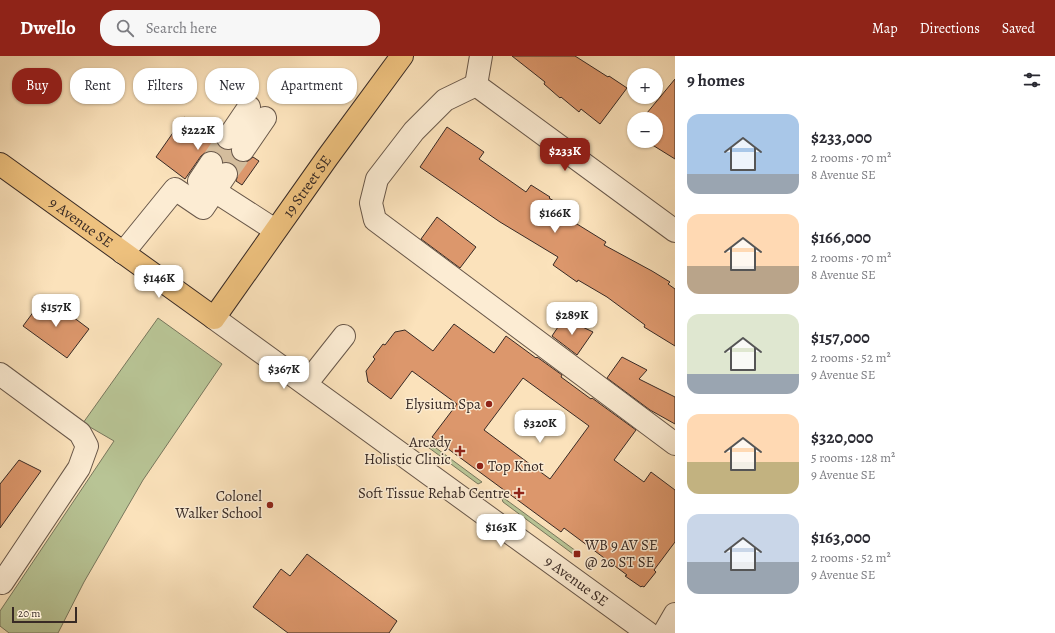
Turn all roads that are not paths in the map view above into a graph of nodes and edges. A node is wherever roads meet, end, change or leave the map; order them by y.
1 (402, 56) edge
2 (481, 56) edge
3 (476, 85) junction
4 (257, 112) dead end
5 (236, 144) tunnel mouth
6 (0, 164) edge
7 (275, 230) junction
8 (675, 231) edge
9 (123, 253) junction
10 (214, 318) junction
11 (344, 336) dead end
12 (0, 374) edge
13 (306, 384) junction
14 (675, 444) edge
15 (0, 582) edge
16 (675, 614) edge
17 (648, 633) edge
18 (664, 633) edge

1 - 7 main road, 19 Street SE
2 - 3 street
3 - 8 street
3 - 14 street
4 - 5 street
6 - 9 main road, 9 Avenue SE
7 - 9 street
7 - 10 main road, 19 Street SE
9 - 10 main road, 9 Avenue SE
10 - 13 street, 9 Avenue SE
11 - 13 street
12 - 15 street
13 - 17 street, 9 Avenue SE
16 - 18 street

